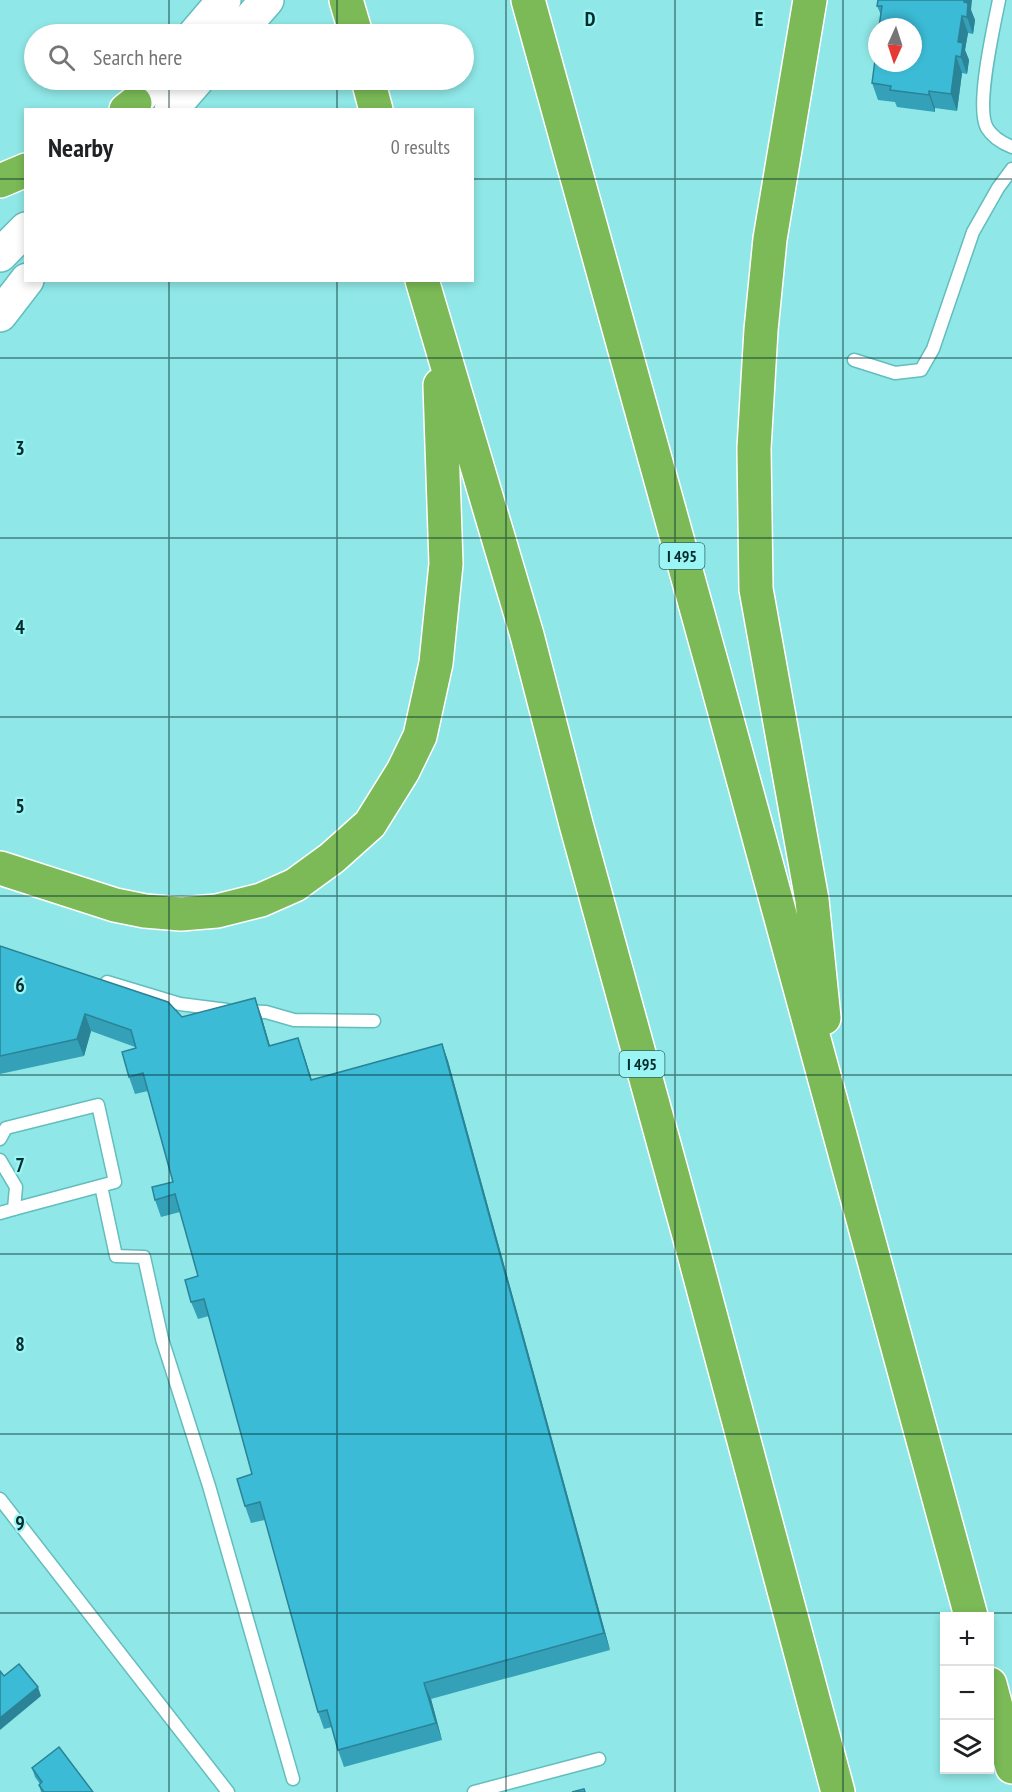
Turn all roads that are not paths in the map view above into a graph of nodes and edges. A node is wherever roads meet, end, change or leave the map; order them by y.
1 (224, 0) edge
2 (267, 0) edge
3 (346, 0) edge
4 (528, 0) edge
5 (810, 0) edge
6 (999, 0) edge
7 (204, 24) edge
8 (246, 24) edge
9 (353, 24) edge
10 (188, 90) edge
11 (371, 90) edge
12 (173, 108) edge
13 (375, 108) edge
14 (1012, 147) edge
15 (1012, 169) edge
16 (24, 171) edge
17 (0, 181) edge
18 (24, 231) edge
19 (0, 255) edge
20 (25, 282) edge
21 (423, 282) edge
22 (0, 315) edge
23 (438, 338) junction
24 (854, 360) dead end
25 (0, 868) edge
26 (101, 980) edge
27 (374, 1021) dead end
28 (834, 1112) junction
29 (0, 1139) edge
30 (0, 1160) edge
31 (101, 1186) junction
32 (14, 1209) junction
33 (0, 1213) edge
34 (0, 1499) edge
35 (970, 1612) edge
36 (994, 1699) edge
37 (599, 1759) dead end
38 (1012, 1767) edge
39 (293, 1779) dead end
40 (228, 1792) edge
41 (474, 1792) edge
42 (838, 1792) edge

1 - 7 main road
2 - 8 main road
3 - 9 highway
4 - 28 highway, I 495
5 - 28 highway
6 - 14 lane
10 - 12 main road
11 - 13 highway
15 - 24 lane
16 - 17 highway
18 - 19 main road
20 - 22 main road
21 - 23 highway, I 495
23 - 25 highway
23 - 42 highway, I 495
26 - 27 lane
28 - 35 highway, I 495
29 - 31 lane
30 - 32 lane
31 - 32 lane
31 - 39 lane
32 - 33 lane
34 - 40 lane
36 - 38 highway
37 - 41 lane

